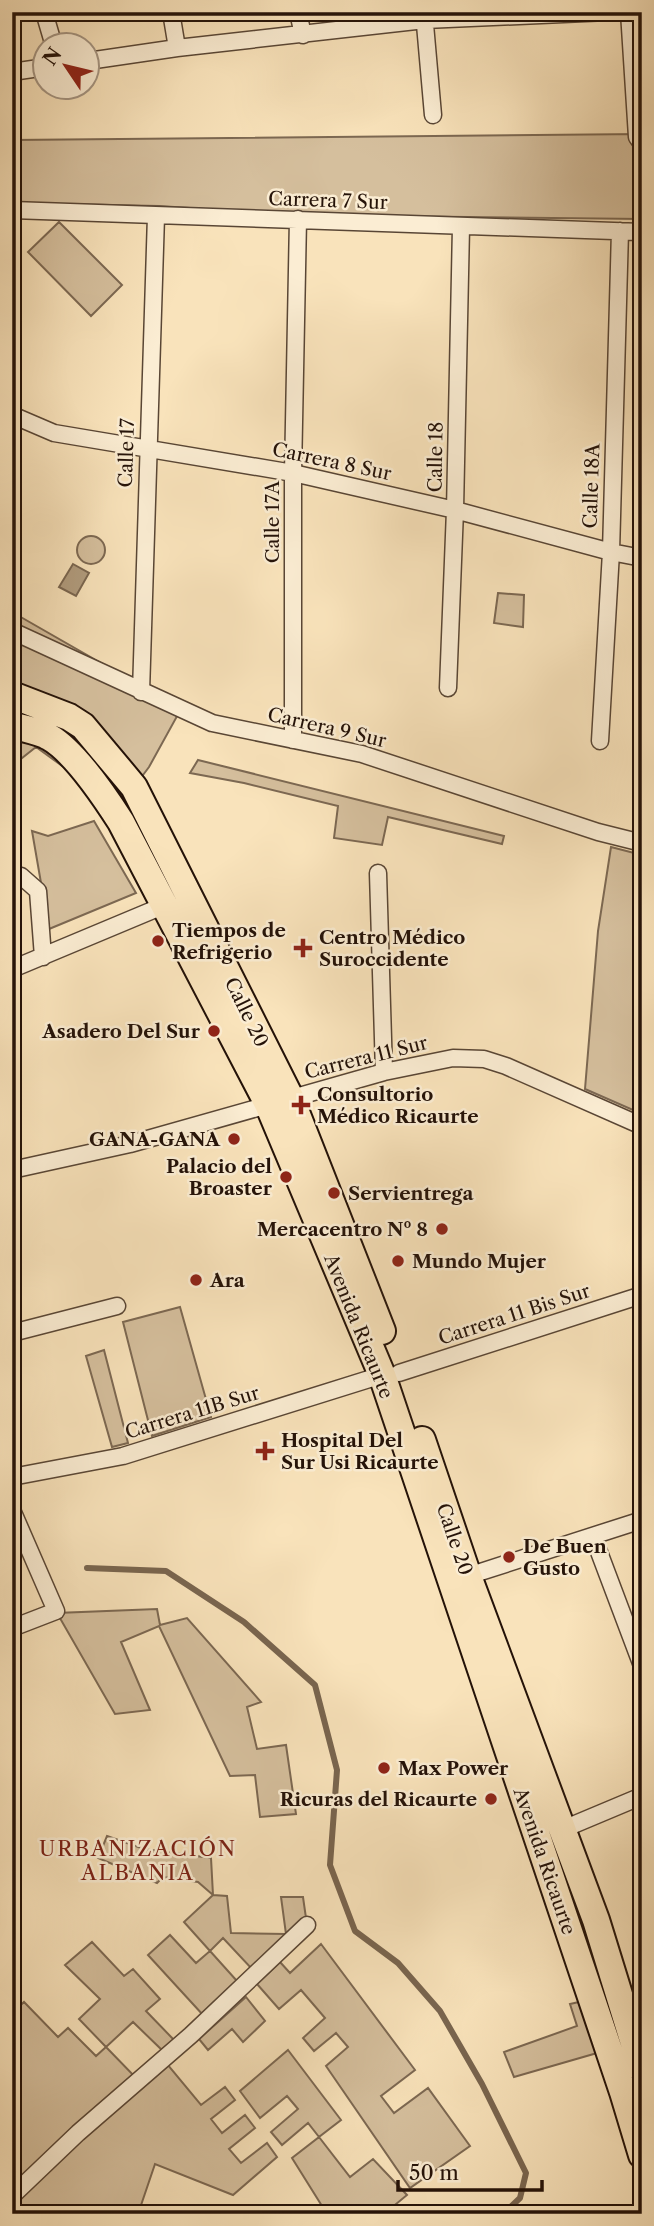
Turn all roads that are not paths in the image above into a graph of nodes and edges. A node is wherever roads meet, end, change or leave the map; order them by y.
1 (44, 12) edge
2 (172, 12) edge
3 (298, 12) edge
4 (608, 12) edge
5 (629, 12) edge
6 (425, 16) edge
7 (50, 32) edge
8 (303, 34) junction
9 (177, 48) junction
10 (102, 59) edge
11 (32, 69) edge
12 (12, 72) edge
13 (433, 115) dead end
14 (639, 141) edge
15 (12, 210) edge
16 (156, 216) junction
17 (298, 219) junction
18 (461, 227) junction
19 (620, 231) junction
20 (642, 232) edge
21 (12, 415) edge
22 (147, 447) junction
23 (293, 473) junction
24 (455, 510) junction
25 (611, 552) junction
26 (642, 558) edge
27 (12, 631) edge
28 (448, 688) dead end
29 (141, 692) junction
30 (12, 695) edge
31 (12, 725) edge
32 (293, 740) junction
33 (600, 741) dead end
34 (642, 843) edge
35 (378, 873) dead end
36 (12, 874) edge
37 (165, 905) junction
38 (43, 957) junction
39 (12, 969) edge
40 (384, 1072) junction
41 (279, 1101) junction
42 (642, 1126) edge
43 (12, 1170) edge
44 (642, 1295) edge
45 (117, 1306) dead end
46 (12, 1334) edge
47 (390, 1374) junction
48 (12, 1477) edge
49 (12, 1510) edge
50 (642, 1521) edge
51 (593, 1536) junction
52 (468, 1576) junction
53 (12, 1628) edge
54 (642, 1666) edge
55 (642, 1796) edge
56 (561, 1830) junction
57 (307, 1925) dead end
58 (642, 2069) edge
59 (632, 2089) edge
60 (642, 2155) edge
61 (12, 2196) edge

1 - 7 street
2 - 9 street
3 - 8 street
4 - 6 street
5 - 14 street
6 - 8 street
6 - 13 street
8 - 9 street
9 - 10 street
11 - 12 street
15 - 16 street, Carrera 7 Sur
16 - 17 street, Carrera 7 Sur
16 - 22 street, Calle 17
17 - 18 street, Carrera 7 Sur
17 - 23 street, Calle 17A
18 - 19 street, Carrera 7 Sur
18 - 24 street, Calle 18
19 - 20 street, Carrera 7 Sur
19 - 25 street, Calle 18A
21 - 22 street, Carrera 8 Sur
22 - 23 street, Carrera 8 Sur
22 - 29 street, Calle 17
23 - 24 street, Carrera 8 Sur
23 - 32 street, Calle 17A
24 - 25 street, Carrera 8 Sur
24 - 28 street, Calle 18
25 - 26 street, Carrera 8 Sur
25 - 33 street, Calle 18A
27 - 29 street, Carrera 9 Sur
29 - 32 street, Carrera 9 Sur
30 - 41 main road, Calle 20
31 - 37 main road, Avenida Ricaurte
32 - 34 street, Carrera 9 Sur
35 - 40 street
36 - 38 street
37 - 38 street
37 - 41 main road, Avenida Ricaurte
38 - 39 street
40 - 41 street, Carrera 11 Sur
40 - 42 street, Carrera 11 Sur
41 - 43 street, Carrera 11 Sur
41 - 47 main road, Avenida Ricaurte
44 - 47 street, Carrera 11 Bis Sur
45 - 46 street
47 - 48 street, Carrera 11B Sur
47 - 52 main road, Calle 20
47 - 59 main road, Avenida Ricaurte
49 - 53 street
50 - 51 street
51 - 52 street
51 - 54 street
52 - 56 main road, Calle 20
55 - 56 street
56 - 58 main road, Calle 20
57 - 61 street
59 - 60 main road, Avenida Ricaurte

